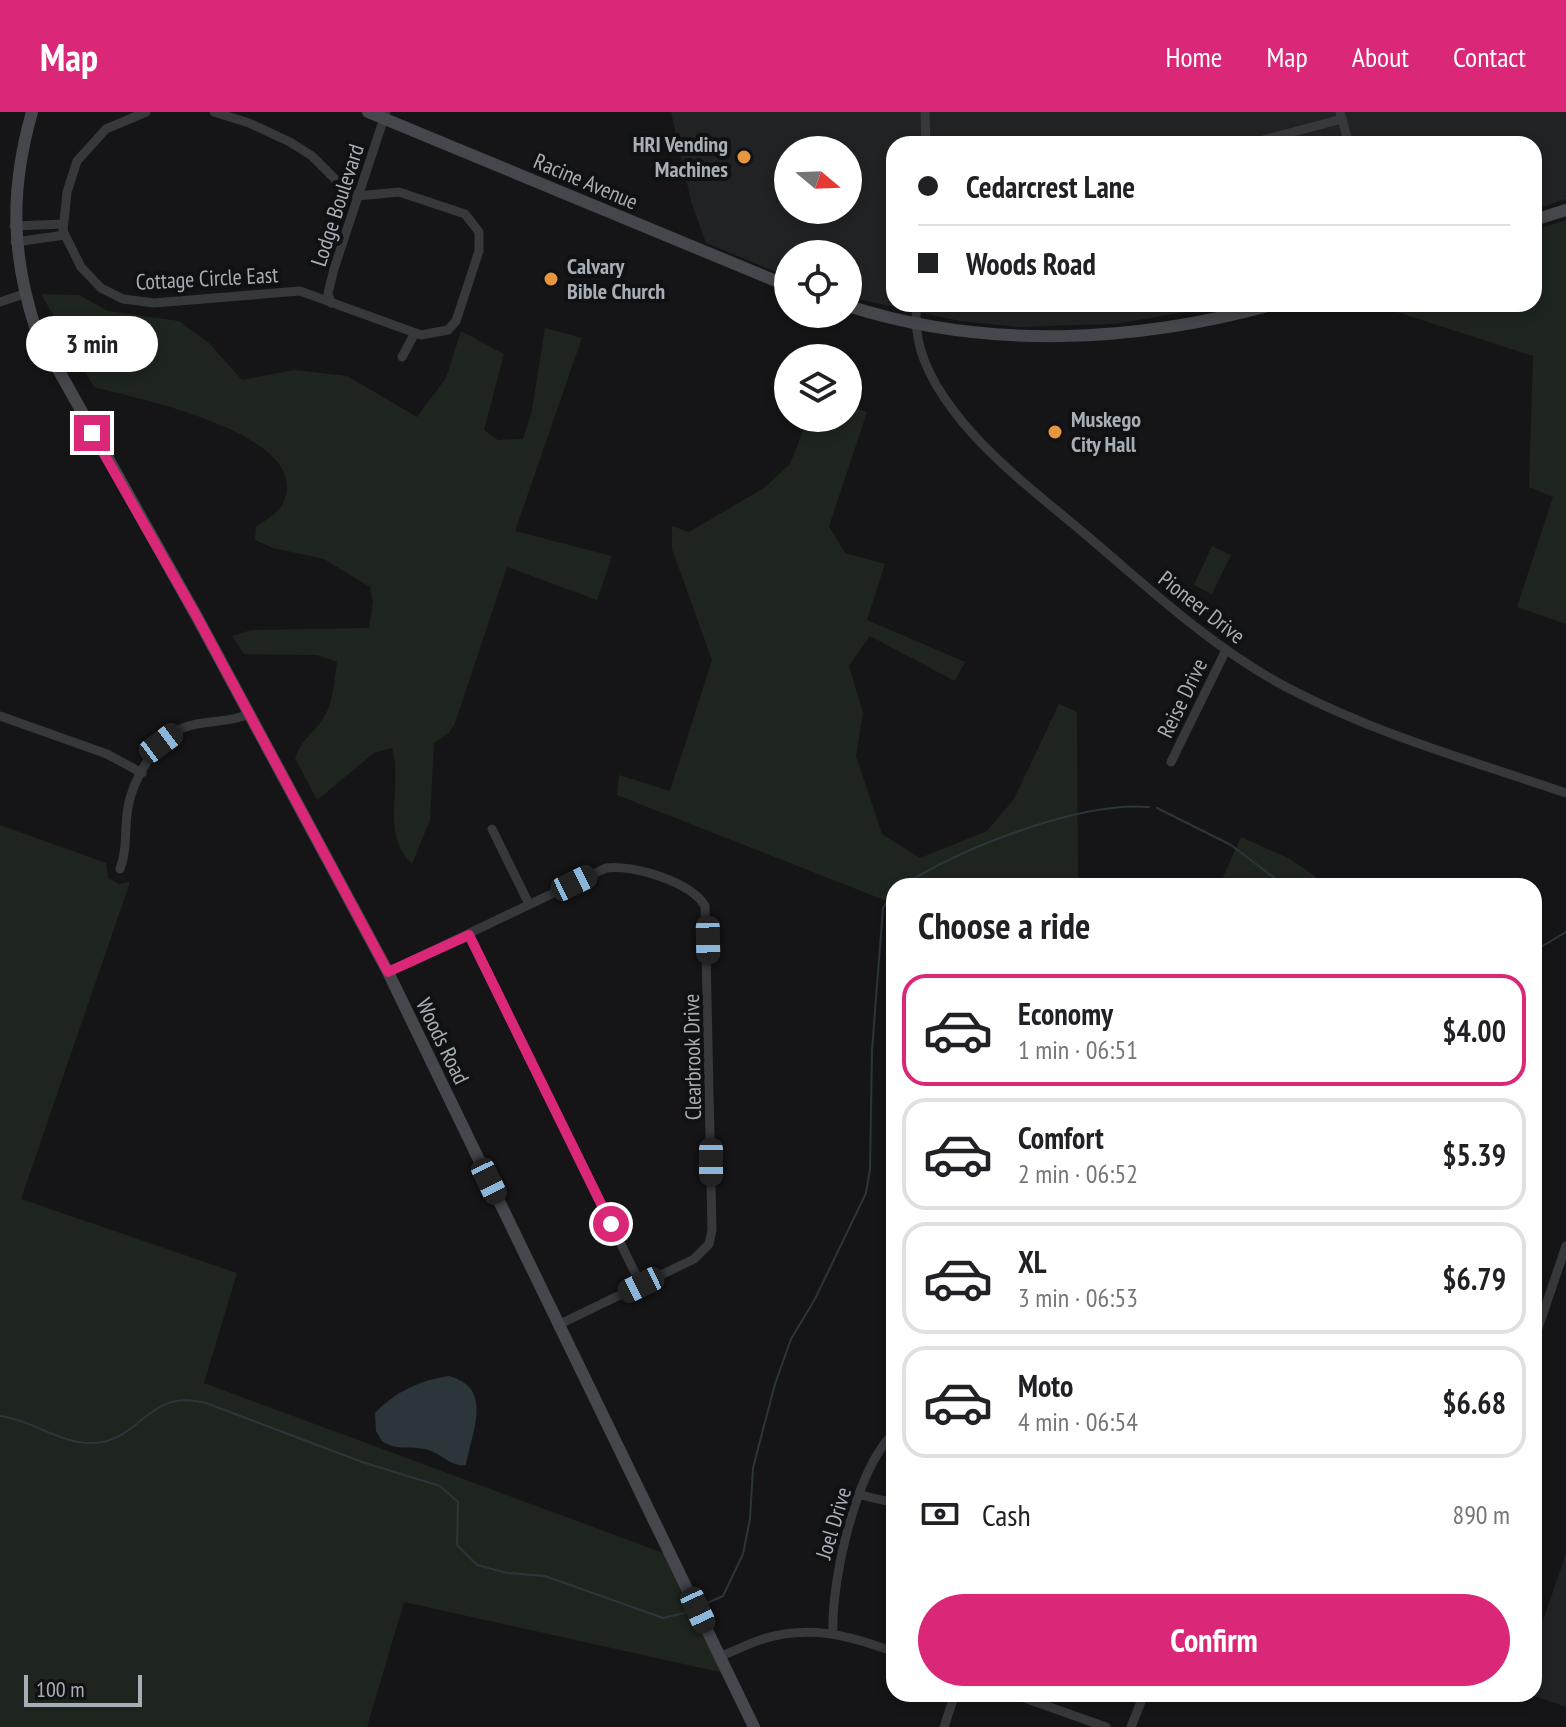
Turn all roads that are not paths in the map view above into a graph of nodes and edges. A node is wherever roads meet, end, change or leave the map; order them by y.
1 (32, 112) edge
2 (146, 112) edge
3 (214, 112) edge
4 (368, 112) edge
5 (925, 112) edge
6 (384, 115) edge
7 (1341, 115) edge
8 (926, 136) edge
9 (1274, 136) edge
10 (1347, 136) edge
11 (358, 196) junction
12 (1566, 210) edge
13 (1542, 218) edge
14 (14, 226) junction
15 (64, 230) junction
16 (15, 242) junction
17 (774, 280) edge
18 (24, 294) junction
19 (0, 302) edge
20 (331, 303) junction
21 (862, 310) edge
22 (916, 312) edge
23 (1241, 312) edge
24 (914, 323) junction
25 (415, 333) junction
26 (402, 357) dead end
27 (1226, 650) junction
28 (249, 714) junction
29 (0, 716) edge
30 (1171, 762) dead end
31 (142, 773) junction
32 (1566, 793) edge
33 (492, 829) dead end
34 (120, 869) dead end
35 (529, 904) junction
36 (469, 935) junction
37 (388, 972) junction
38 (1566, 1246) edge
39 (641, 1285) junction
40 (1542, 1316) edge
41 (560, 1324) junction
42 (886, 1443) edge
43 (861, 1495) junction
44 (886, 1501) edge
45 (833, 1632) junction
46 (886, 1649) edge
47 (720, 1656) junction
48 (952, 1702) edge
49 (1036, 1702) edge
50 (1141, 1702) edge
51 (754, 1727) edge
52 (944, 1727) edge
53 (1106, 1727) edge
54 (1131, 1727) edge

1 - 14 street, Woods Road
2 - 15 street
3 - 11 street
4 - 6 street, Racine Avenue
5 - 8 street
6 - 11 street, Lodge Boulevard
6 - 17 street, Racine Avenue
7 - 9 street
7 - 10 street
11 - 20 street, Lodge Boulevard
11 - 25 street
12 - 13 street
14 - 15 street
14 - 16 street, Woods Road
15 - 16 street
15 - 20 street, Cottage Circle East
16 - 18 street, Woods Road
18 - 19 street
18 - 28 street, Woods Road
20 - 25 street
21 - 24 street
22 - 24 street
23 - 24 street
24 - 27 street, Pioneer Drive
25 - 26 street
27 - 30 street, Reise Drive
27 - 32 street, Pioneer Drive
28 - 31 street
28 - 37 street, Woods Road
29 - 31 street
31 - 34 street
33 - 35 street
35 - 36 street, Clearbrook Drive
35 - 39 street, Clearbrook Drive
36 - 37 street, Clearbrook Drive
36 - 39 street
37 - 41 street, Woods Road
38 - 40 street
39 - 41 street, Clearbrook Drive
41 - 47 street, Woods Road
42 - 43 street, Joel Drive
43 - 44 street
43 - 45 street, Joel Drive
45 - 46 street
45 - 47 street
47 - 51 street, Woods Road
48 - 52 street
49 - 53 street
50 - 54 street

